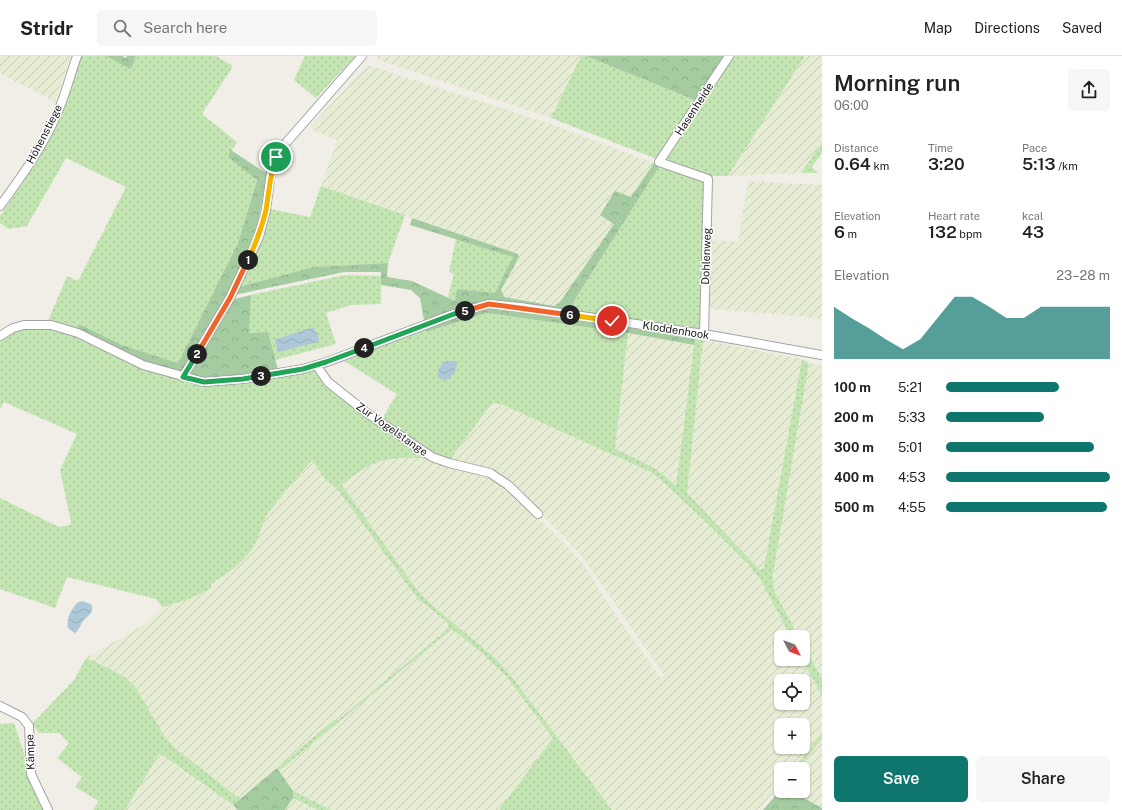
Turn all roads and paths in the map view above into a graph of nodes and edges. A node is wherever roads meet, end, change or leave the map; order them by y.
1 (77, 56) edge
2 (362, 56) edge
3 (729, 56) edge
4 (708, 178) joint
5 (0, 206) edge
6 (704, 334) junction
7 (0, 335) edge
8 (822, 355) edge
9 (316, 365) junction
10 (183, 377) junction
11 (538, 514) dead end
12 (0, 706) edge
13 (48, 810) edge

1 - 5 street, Höhenstiege
2 - 10 street
3 - 4 street, Hasenheide
4 - 6 street, Dohlenweg
6 - 8 street, Kloddenhook
6 - 9 street, Kloddenhook
7 - 10 street, Kloddenhook
9 - 10 street, Kloddenhook
9 - 11 street, Zur Vogelstange
12 - 13 street, Kämpe

